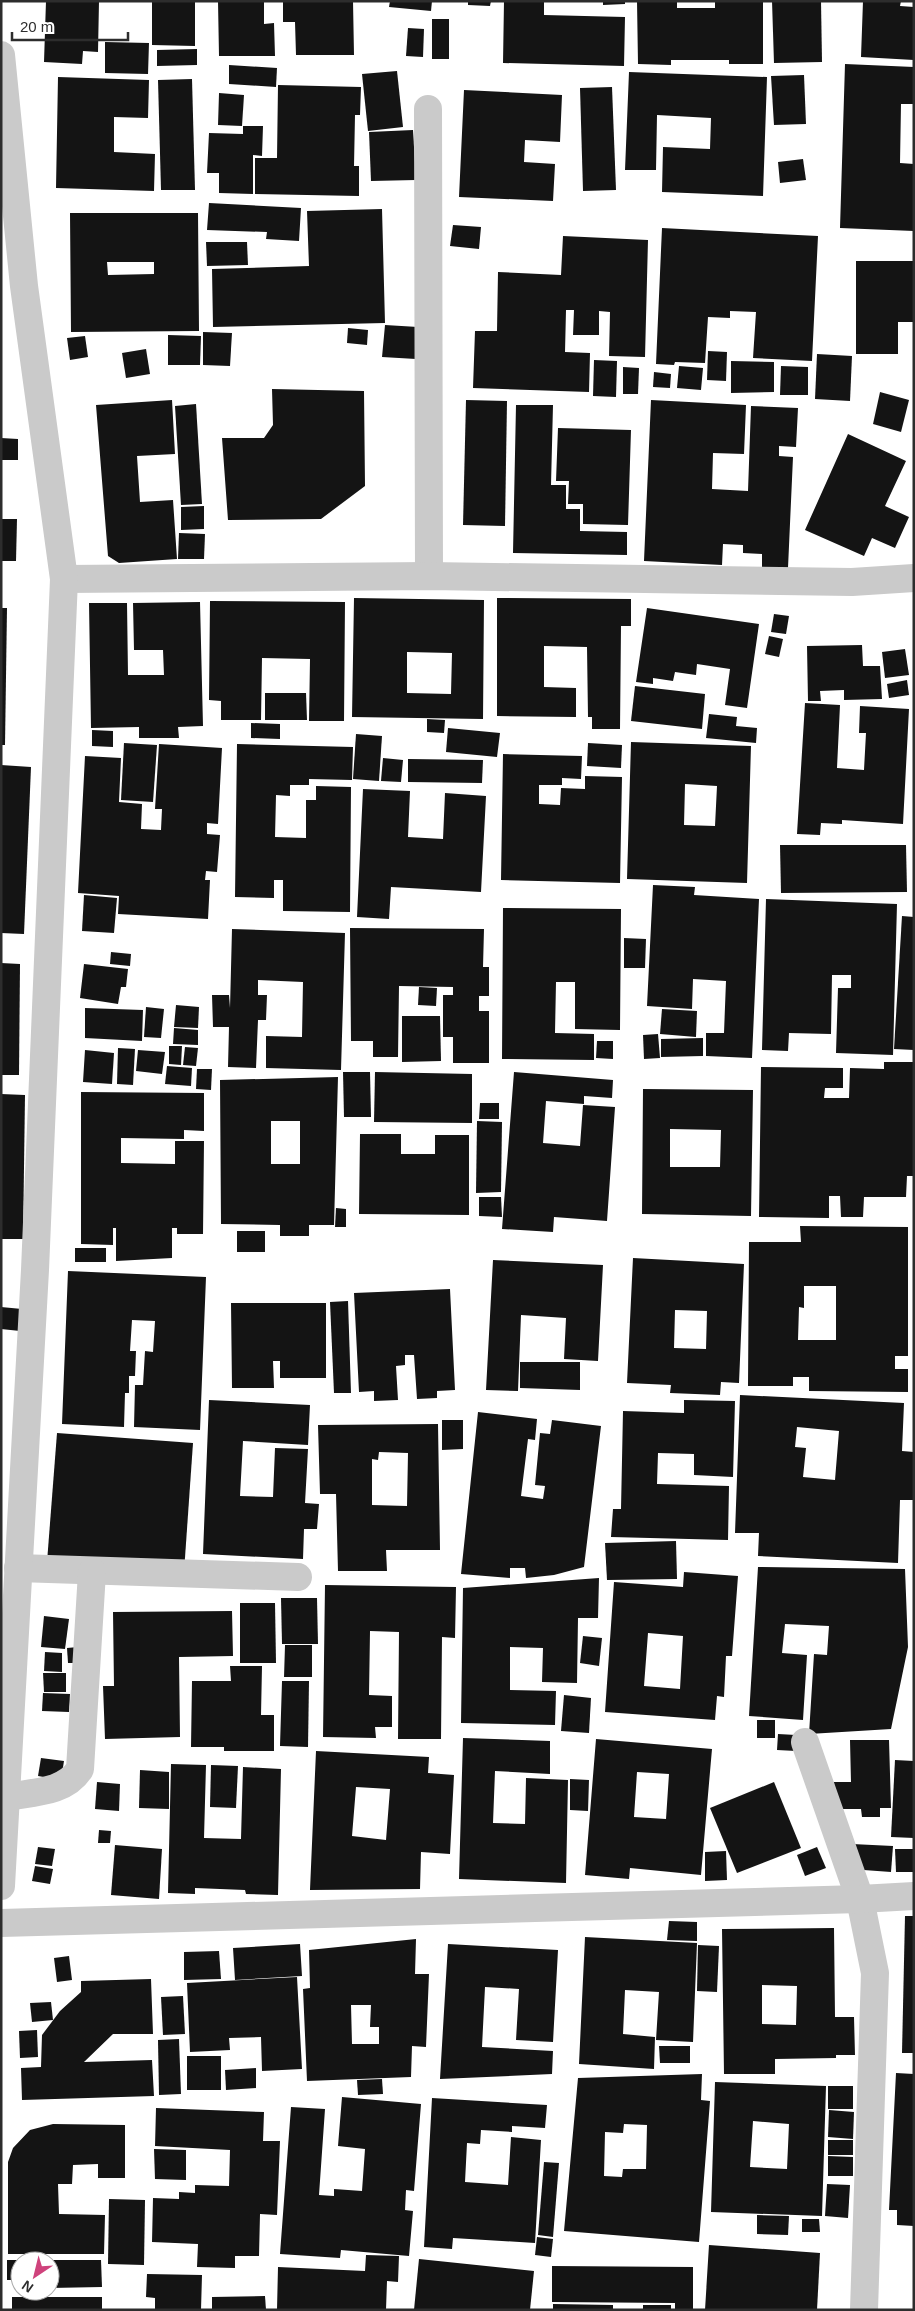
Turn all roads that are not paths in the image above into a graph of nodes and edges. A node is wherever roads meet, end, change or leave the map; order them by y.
1 (1, 55) edge
2 (428, 109) dead end
3 (429, 576) junction
4 (914, 578) edge
5 (64, 579) junction
6 (18, 1568) junction
7 (92, 1572) junction
8 (298, 1577) dead end
9 (805, 1742) dead end
10 (6, 1797) junction
11 (1, 1886) edge
12 (914, 1896) edge
13 (860, 1899) junction
14 (1, 1923) edge
15 (864, 2310) edge

1 - 5 street
2 - 3 street
3 - 4 street
3 - 5 street
5 - 6 street
6 - 7 street
6 - 10 street
7 - 8 street
7 - 10 street
9 - 13 street
10 - 11 street
12 - 13 street
13 - 14 street
13 - 15 street

